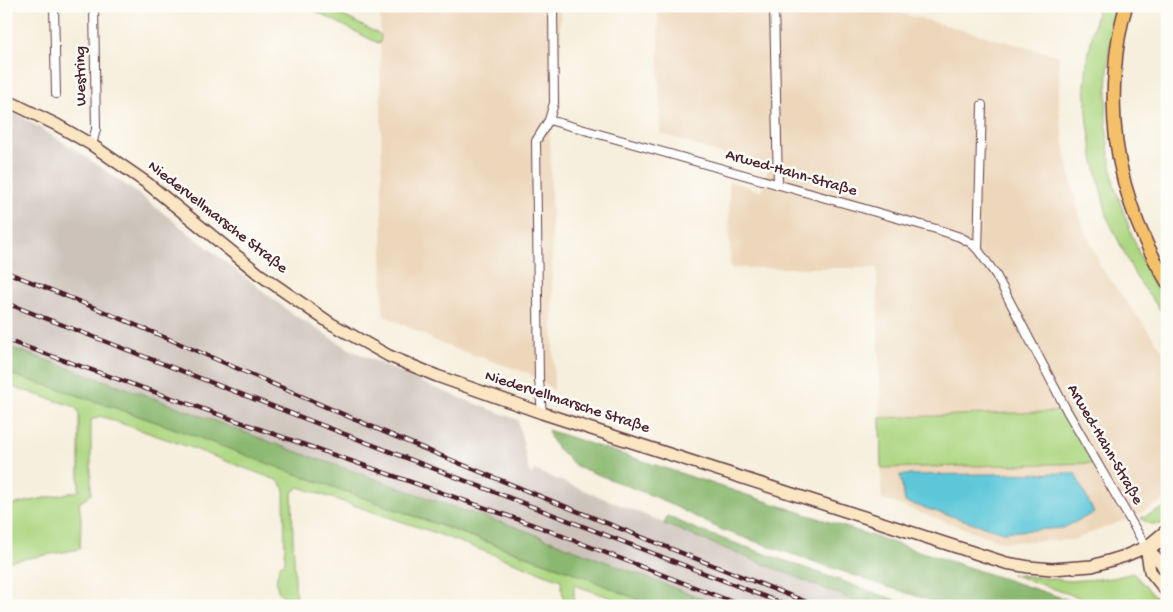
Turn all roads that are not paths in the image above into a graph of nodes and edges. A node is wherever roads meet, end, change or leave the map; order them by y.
1 (54, 6) edge
2 (94, 6) edge
3 (553, 6) edge
4 (774, 6) edge
5 (1126, 6) edge
6 (56, 94) dead end
7 (6, 100) edge
8 (982, 106) dead end
9 (549, 120) junction
10 (92, 145) junction
11 (778, 185) junction
12 (978, 250) junction
13 (1167, 282) edge
14 (542, 413) junction
15 (1167, 530) edge
16 (1167, 541) edge
17 (1146, 547) junction
18 (1167, 574) edge
19 (1167, 592) edge

1 - 6 street, Westring
2 - 10 street, Westring
3 - 9 street
4 - 11 street
5 - 13 main road
7 - 10 main road, Niedervellmarsche Straße
8 - 12 street
9 - 11 street, Arwed-Hahn-Straße
9 - 14 street
10 - 14 main road, Niedervellmarsche Straße
11 - 12 street, Arwed-Hahn-Straße
12 - 17 street, Arwed-Hahn-Straße
14 - 17 main road, Niedervellmarsche Straße
15 - 17 main road
16 - 17 main road
17 - 18 main road
17 - 19 main road

